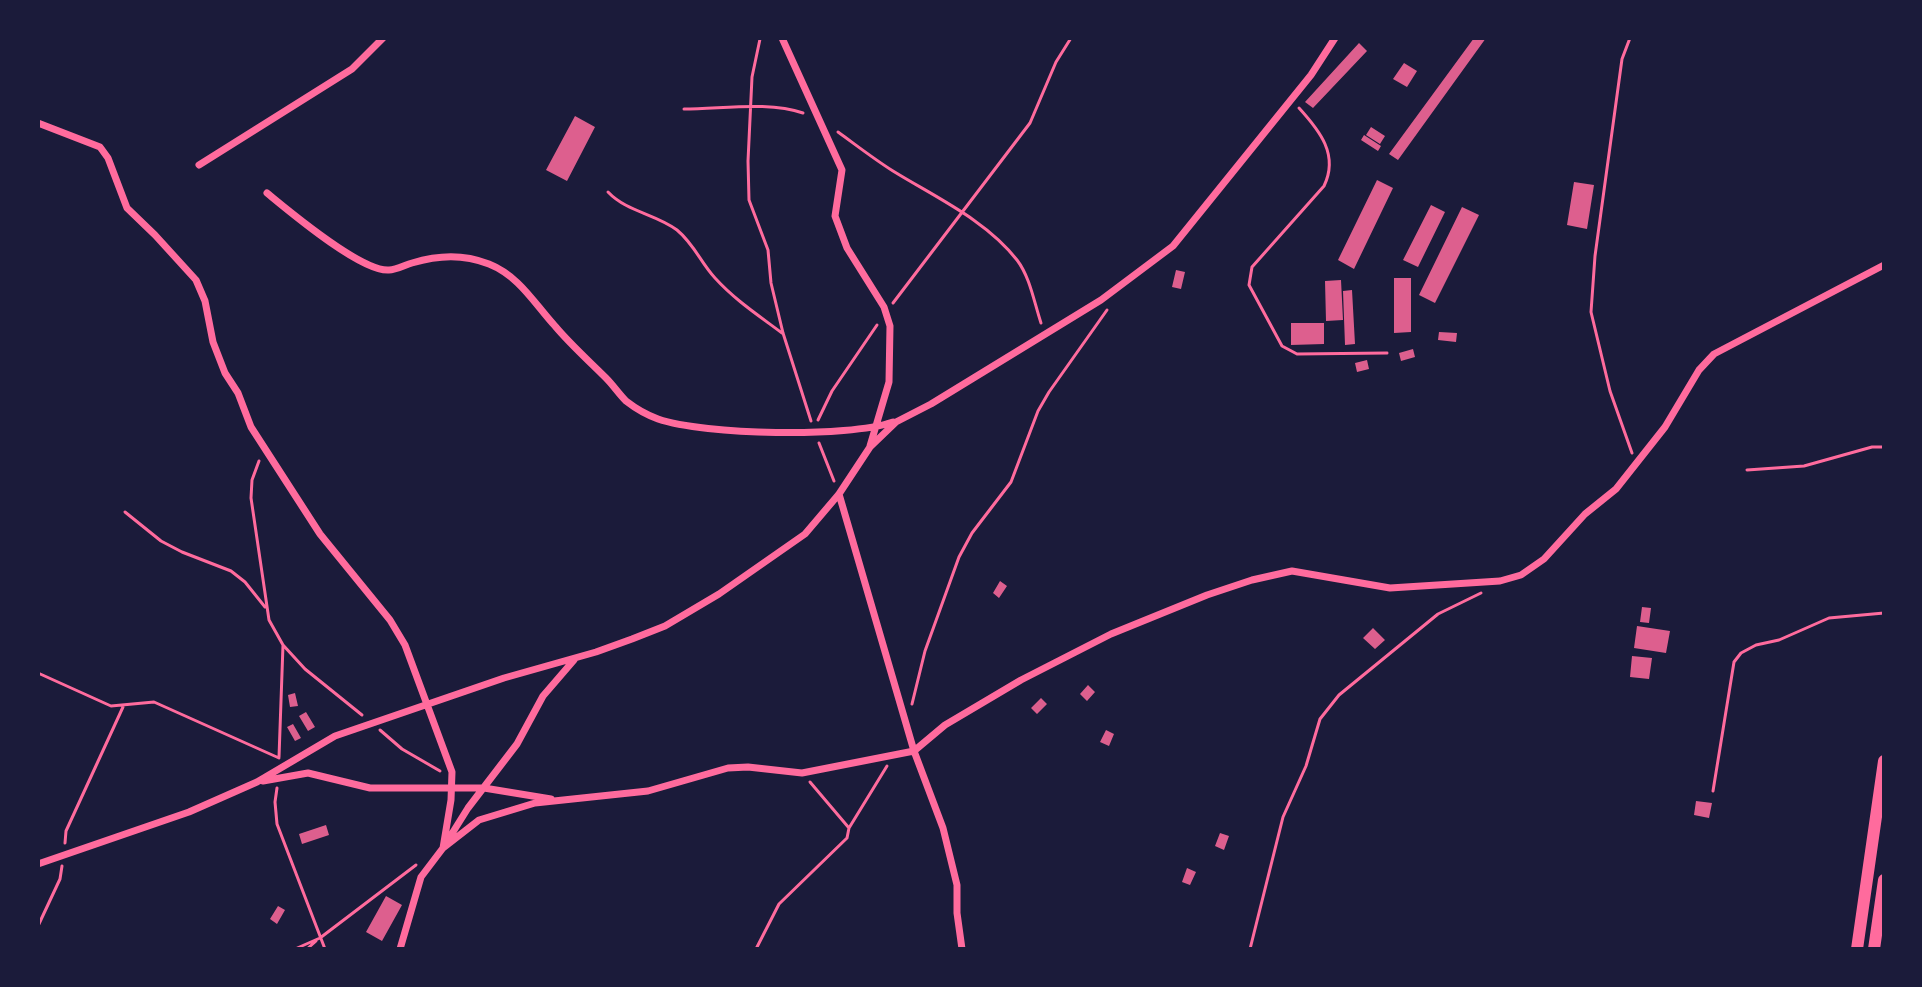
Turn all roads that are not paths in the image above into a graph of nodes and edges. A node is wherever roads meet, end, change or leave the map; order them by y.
1 (383, 38) edge
2 (782, 38) edge
3 (1335, 38) edge
4 (38, 123) edge
5 (199, 165) dead end
6 (267, 193) dead end
7 (1884, 265) edge
8 (896, 422) junction
9 (875, 429) junction
10 (870, 447) junction
11 (839, 494) junction
12 (576, 657) junction
13 (427, 704) junction
14 (914, 751) junction
15 (1884, 761) edge
16 (257, 782) junction
17 (452, 782) junction
18 (484, 788) junction
19 (565, 801) junction
20 (443, 848) junction
21 (38, 864) edge
22 (1884, 880) edge
23 (400, 949) edge
24 (962, 949) edge
25 (1857, 949) edge
26 (1874, 949) edge

1 - 5 street
2 - 9 street
3 - 8 street
4 - 13 street
6 - 9 street
7 - 14 street
8 - 9 street
8 - 10 street
9 - 10 street
10 - 11 street
11 - 12 street
11 - 14 street
12 - 13 street
12 - 18 street
13 - 16 street
13 - 17 street
14 - 19 street
14 - 24 street
15 - 25 highway
16 - 17 street
16 - 21 street
17 - 18 street
17 - 20 street
18 - 19 street
18 - 20 street
19 - 20 street
20 - 23 street
22 - 26 highway

